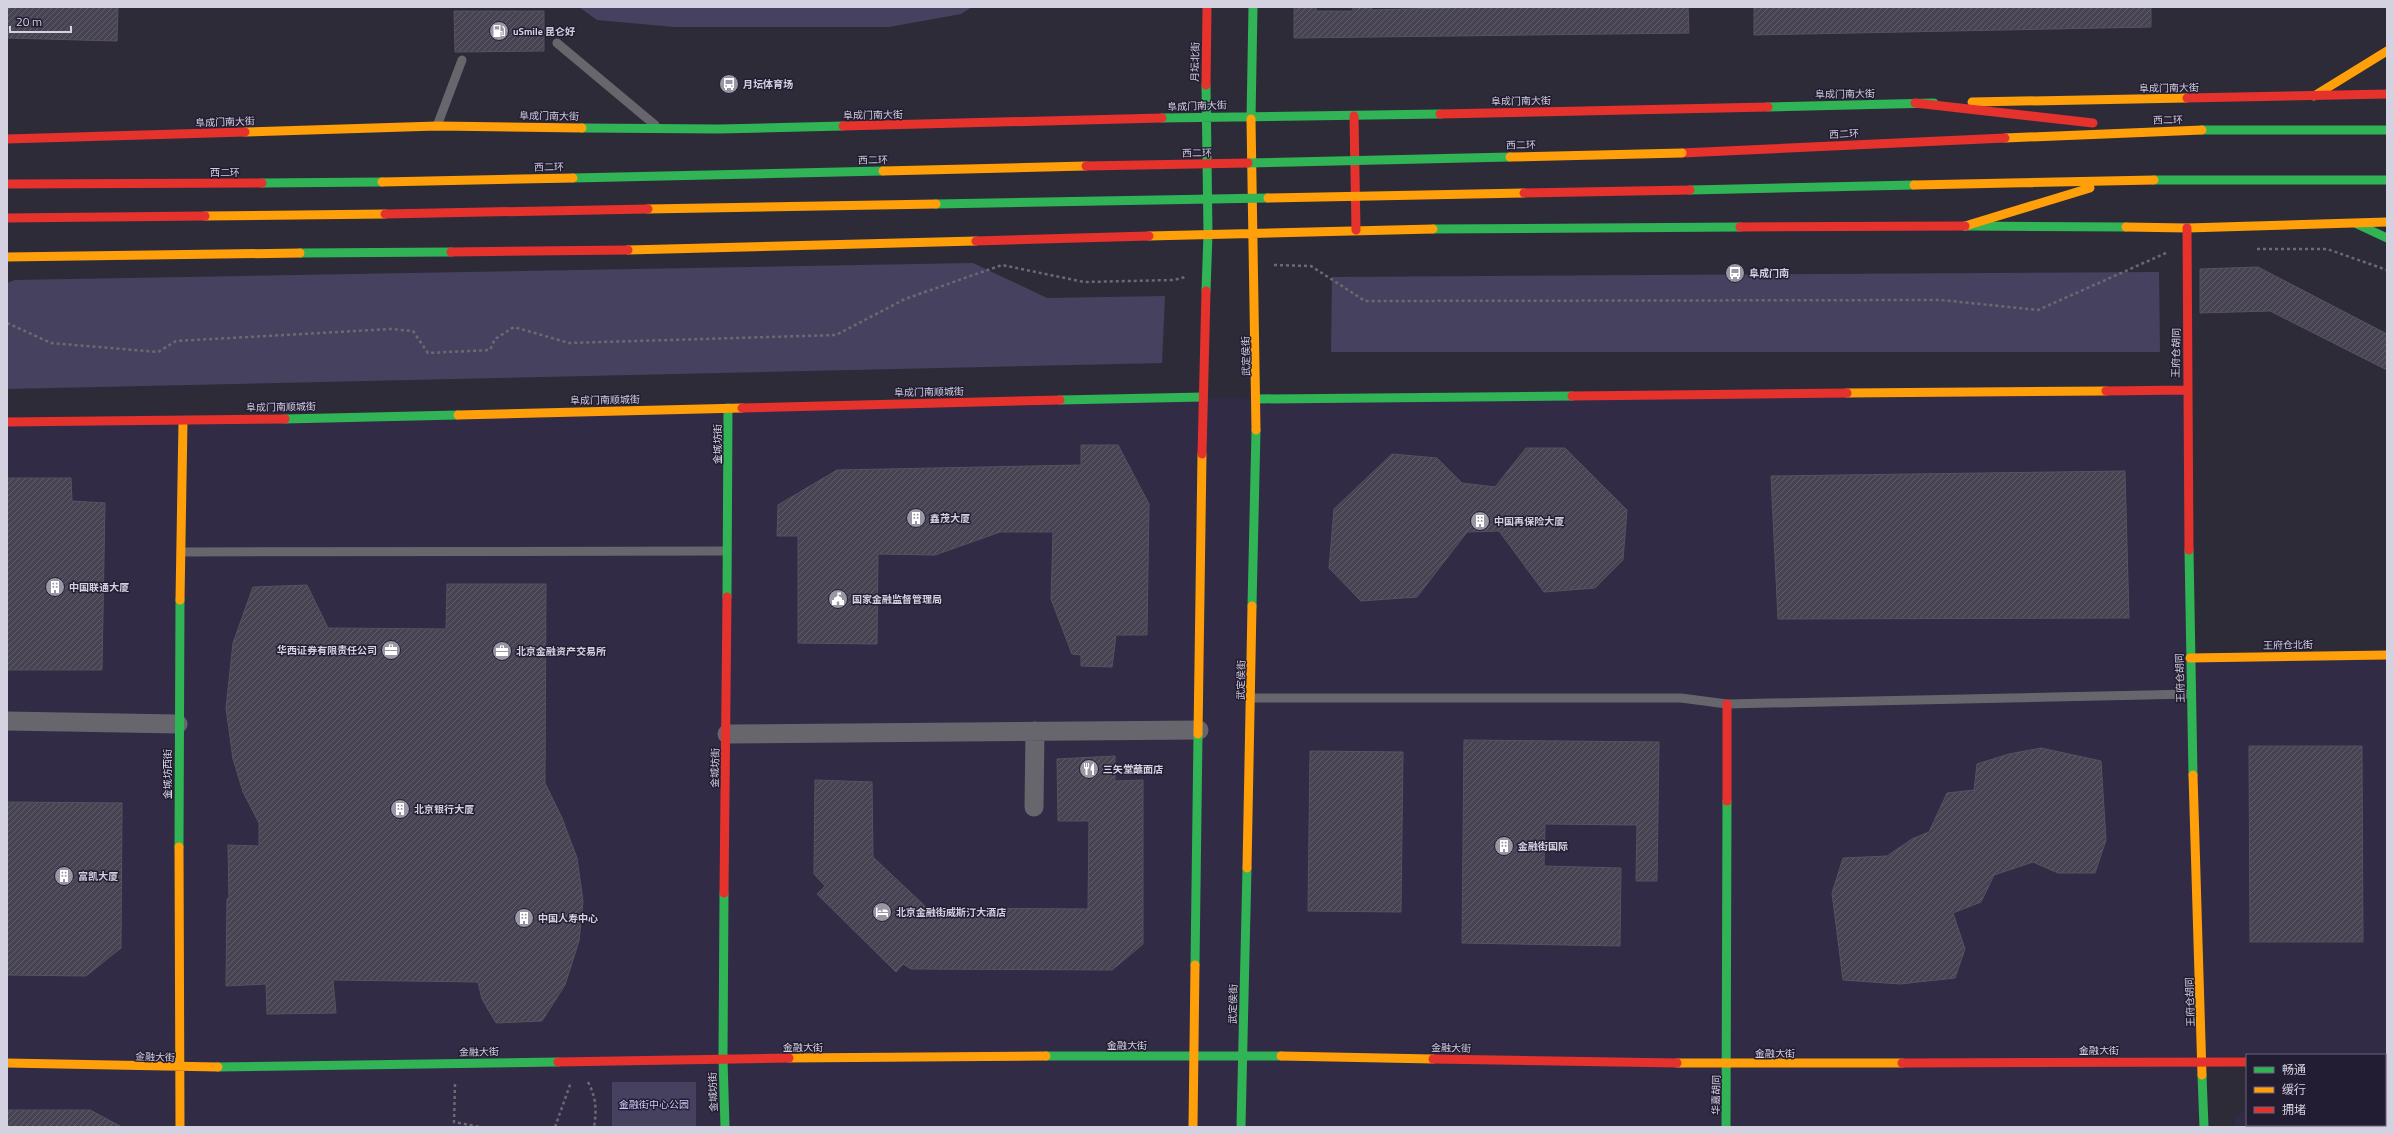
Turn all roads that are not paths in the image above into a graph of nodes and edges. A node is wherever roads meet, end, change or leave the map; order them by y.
1 (1206, 7) edge
2 (1253, 7) edge
3 (557, 43) dead end
4 (2387, 51) edge
5 (462, 60) dead end
6 (2387, 94) edge
7 (2314, 96) junction
8 (1915, 103) junction
9 (1251, 116) junction
10 (1354, 116) junction
11 (1205, 117) junction
12 (437, 126) junction
13 (659, 128) junction
14 (2162, 130) junction
15 (2387, 130) edge
16 (7, 139) edge
17 (2116, 180) junction
18 (2387, 180) edge
19 (7, 184) edge
20 (7, 218) edge
21 (2387, 222) edge
22 (2357, 224) junction
23 (1966, 226) junction
24 (2187, 228) junction
25 (1356, 230) junction
26 (1208, 234) junction
27 (1255, 234) junction
28 (2387, 238) edge
29 (7, 257) edge
30 (2187, 390) junction
31 (1203, 397) junction
32 (1257, 399) junction
33 (728, 408) junction
34 (182, 421) junction
35 (7, 422) edge
36 (727, 551) junction
37 (181, 552) junction
38 (2387, 655) edge
39 (2190, 658) junction
40 (2192, 694) junction
41 (1251, 698) junction
42 (1727, 704) junction
43 (7, 721) edge
44 (178, 724) junction
45 (1199, 730) junction
46 (1035, 731) junction
47 (727, 734) junction
48 (1034, 807) dead end
49 (1195, 1055) junction
50 (1242, 1056) junction
51 (723, 1059) junction
52 (2203, 1061) junction
53 (2246, 1062) edge
54 (7, 1063) edge
55 (1727, 1064) junction
56 (179, 1068) junction
57 (180, 1127) edge
58 (725, 1127) edge
59 (1193, 1127) edge
60 (1241, 1127) edge
61 (1726, 1127) edge
62 (2204, 1127) edge

1 - 11 main road, 月坛北街
2 - 9 main road
3 - 13 lane
4 - 7 main road
5 - 12 lane
6 - 7 main road, 阜成门南大街
7 - 8 main road, 阜成门南大街
8 - 10 main road, 阜成门南大街
8 - 14 main road
9 - 10 main road, 阜成门南大街
9 - 11 main road, 阜成门南大街
9 - 27 main road, 武定侯街
10 - 25 main road
11 - 13 main road, 阜成门南大街
11 - 26 main road, 月坛北街
12 - 13 main road, 阜成门南大街
12 - 16 main road, 阜成门南大街
14 - 15 main road, 西二环
14 - 19 main road, 西二环, bridge
17 - 18 main road
17 - 20 main road, bridge
17 - 23 main road
21 - 22 main road
22 - 24 main road
22 - 28 main road
23 - 24 main road
23 - 25 main road
24 - 30 main road, 王府仓胡同
25 - 27 main road
26 - 27 main road
26 - 29 main road
26 - 31 main road
27 - 32 main road, 武定侯街
30 - 32 main road
30 - 39 main road, 王府仓胡同
31 - 33 main road, 阜成门南顺城街
31 - 45 main road
32 - 41 main road, 武定侯街
33 - 34 main road, 阜成门南顺城街
33 - 36 main road, 金城坊街
34 - 35 main road, 阜成门南顺城街
34 - 37 main road, 金城坊西街
36 - 37 lane
36 - 47 main road, 金城坊街
37 - 44 main road, 金城坊西街
38 - 39 main road, 王府仓北街
39 - 40 main road, 王府仓胡同
40 - 42 lane
40 - 52 main road, 王府仓胡同
41 - 42 lane
41 - 50 main road, 武定侯街
42 - 55 main road, 华嘉胡同
43 - 44 street
44 - 56 main road, 金城坊西街
45 - 46 street
45 - 49 main road
46 - 47 street
46 - 48 street
47 - 51 main road, 金城坊街
49 - 50 main road, 金融大街
49 - 51 main road, 金融大街
49 - 59 main road
50 - 55 main road, 金融大街
50 - 60 main road, 武定侯街
51 - 56 main road, 金融大街
51 - 58 main road, 金城坊街
52 - 53 main road, 金融大街
52 - 55 main road, 金融大街
52 - 62 main road, 王府仓胡同
54 - 56 main road, 金融大街
55 - 61 main road, 华嘉胡同
56 - 57 main road, 金城坊西街

